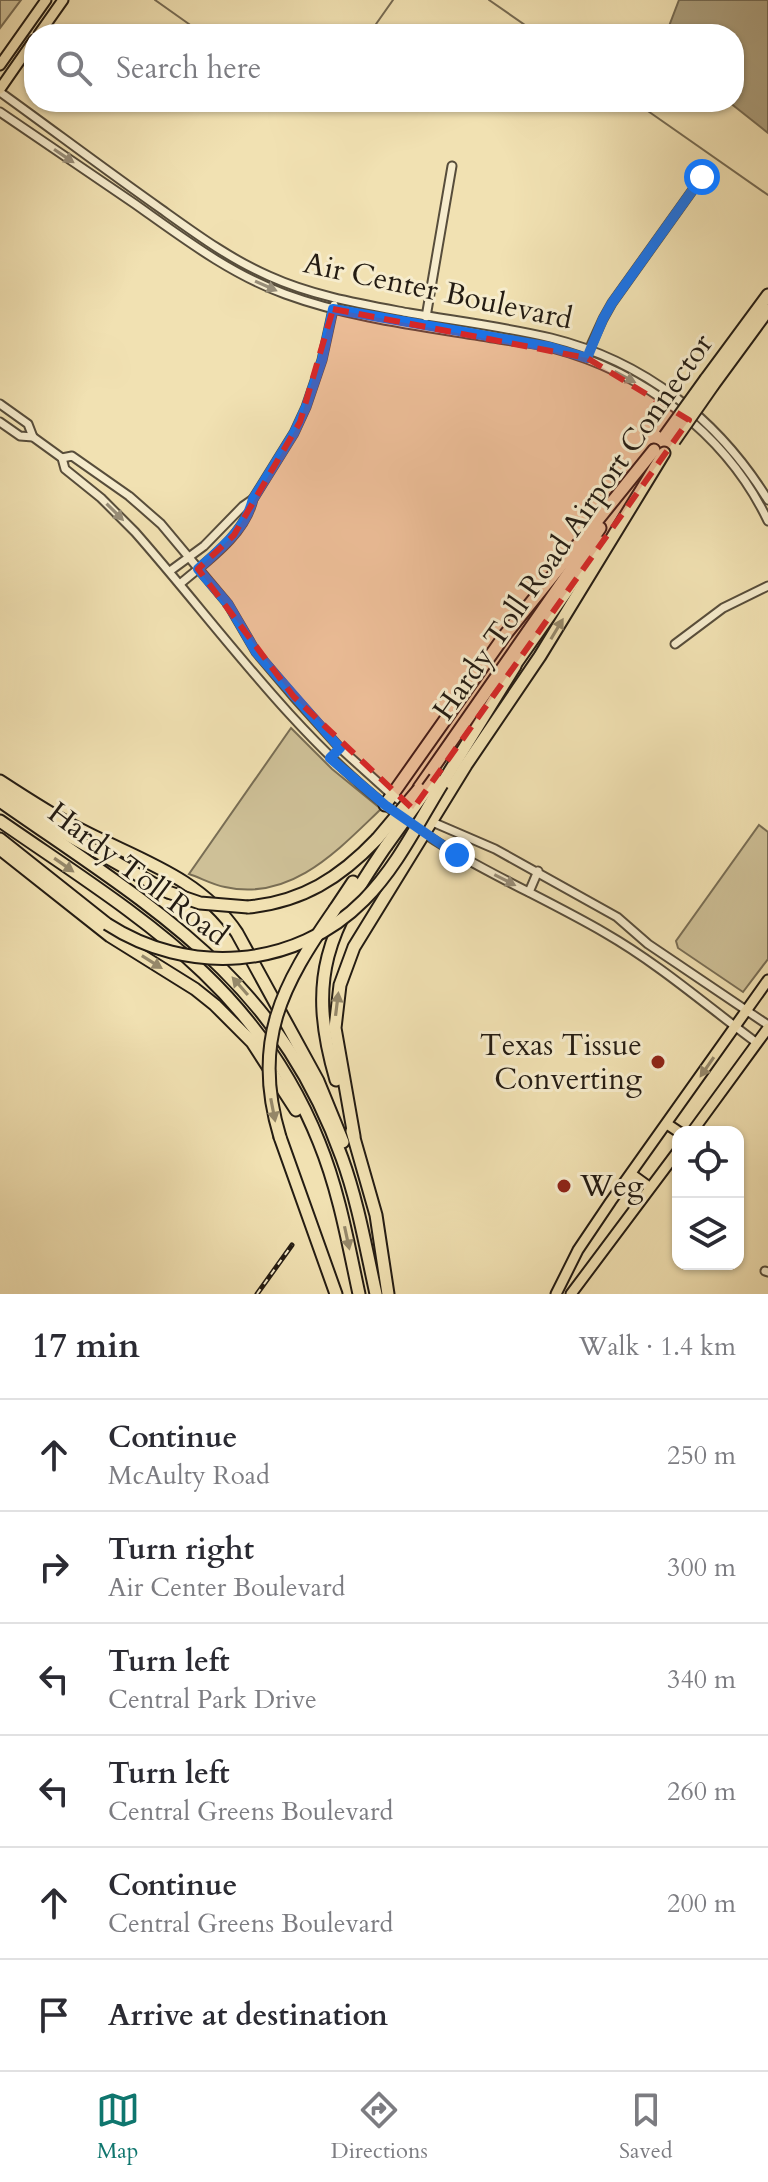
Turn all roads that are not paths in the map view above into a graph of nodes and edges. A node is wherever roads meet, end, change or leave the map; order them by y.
1 (46, 0) edge
2 (63, 0) edge
3 (29, 24) edge
4 (46, 24) edge
5 (24, 31) edge
6 (24, 55) edge
7 (0, 65) edge
8 (0, 90) edge
9 (24, 108) edge
10 (0, 112) edge
11 (29, 112) edge
12 (92, 160) junction
13 (452, 166) dead end
14 (85, 170) junction
15 (702, 177) dead end
16 (181, 223) junction
17 (175, 232) junction
18 (245, 265) junction
19 (240, 274) junction
20 (768, 295) edge
21 (335, 299) junction
22 (333, 309) junction
23 (768, 310) edge
24 (426, 316) junction
25 (424, 326) junction
26 (499, 328) junction
27 (499, 339) junction
28 (588, 354) junction
29 (709, 382) junction
30 (679, 399) junction
31 (0, 404) edge
32 (673, 407) junction
33 (0, 422) edge
34 (33, 437) junction
35 (659, 452) junction
36 (62, 458) junction
37 (253, 499) junction
38 (765, 502) edge
39 (768, 521) edge
40 (189, 557) junction
41 (198, 569) junction
42 (170, 571) junction
43 (180, 584) junction
44 (768, 586) edge
45 (675, 644) dead end
46 (340, 748) junction
47 (330, 758) junction
48 (435, 779) junction
49 (0, 781) edge
50 (0, 792) edge
51 (388, 800) junction
52 (0, 801) edge
53 (0, 821) edge
54 (430, 821) junction
55 (423, 833) junction
56 (0, 839) edge
57 (382, 843) junction
58 (0, 849) edge
59 (538, 871) junction
60 (529, 892) junction
61 (648, 944) junction
62 (640, 955) junction
63 (768, 980) edge
64 (747, 1009) junction
65 (735, 1027) junction
66 (768, 1027) edge
67 (757, 1043) junction
68 (667, 1124) junction
69 (696, 1126) edge
70 (672, 1127) edge
71 (354, 1136) junction
72 (672, 1158) edge
73 (631, 1174) junction
74 (649, 1187) junction
75 (336, 1194) junction
76 (355, 1201) junction
77 (336, 1294) edge
78 (359, 1294) edge
79 (376, 1294) edge
80 (388, 1294) edge
81 (553, 1294) edge
82 (574, 1294) edge

1 - 3 main road
2 - 4 main road
5 - 7 main road
6 - 8 main road
8 - 9 street, Air Center Boulevard
10 -> 14 street, Air Center Boulevard
11 - 12 street, Air Center Boulevard
12 - 14 street
12 - 16 street, Air Center Boulevard
13 - 24 street
14 - 17 street, Air Center Boulevard
15 - 28 street
16 - 17 street
16 - 18 street, Air Center Boulevard
17 - 19 street, Air Center Boulevard
18 - 19 street
18 - 21 street, Air Center Boulevard
19 -> 22 street, Air Center Boulevard
20 - 29 highway, Hardy Toll Road Airport Connector
21 - 22 street
21 - 24 street, Air Center Boulevard
22 - 25 street, Air Center Boulevard
22 - 37 street
23 - 29 highway, Hardy Toll Road Airport Connector
24 - 25 street
24 - 26 street, Air Center Boulevard
25 - 27 street, Air Center Boulevard
26 - 27 street
26 - 28 street, Air Center Boulevard
27 - 28 street, Air Center Boulevard
28 - 30 street, Air Center Boulevard
28 -> 32 street, Air Center Boulevard
29 - 35 highway, Hardy Toll Road Airport Connector, bridge
30 - 32 street
30 - 38 street, Air Center Boulevard
31 - 34 street
32 - 38 street, Air Center Boulevard
33 - 34 street
34 - 36 street
35 - 48 highway, Hardy Toll Road Airport Connector
35 - 48 highway, Hardy Toll Road Airport Connector
35 - 51 highway
54 -> 35 highway
36 - 40 street
36 -> 42 street
37 - 40 street
37 - 41 street
38 - 39 street, Air Center Boulevard
40 - 41 street
40 - 42 street
41 - 43 street
41 - 46 street
42 - 43 street
43 - 47 street
44 - 45 street
46 - 47 street
46 - 51 street
47 - 51 street
48 - 56 highway, bridge
48 - 57 highway, bridge
48 - 57 highway, Hardy Toll Road Airport Connector, bridge
49 - 76 highway
50 - 57 highway, bridge
51 - 54 street
51 - 55 street
76 -> 52 highway, Hardy Toll Road
53 -> 75 highway, Hardy Toll Road
54 - 55 highway
54 - 59 street
55 -> 60 street
71 -> 55 highway
57 - 71 highway
57 -> 77 highway, bridge
58 -> 75 highway
59 - 60 street
59 - 61 street
60 - 62 street
61 - 62 street
61 - 64 street
62 - 65 street
63 - 64 main road
64 - 65 main road
64 - 66 street
65 - 67 street
65 -> 68 main road
66 - 67 main road
67 - 69 main road
68 - 70 main road
68 - 73 main road
71 - 80 highway
72 - 74 main road
73 - 74 main road
73 - 81 main road
74 - 82 main road
75 -> 78 highway, Hardy Toll Road
76 - 79 highway, Hardy Toll Road

